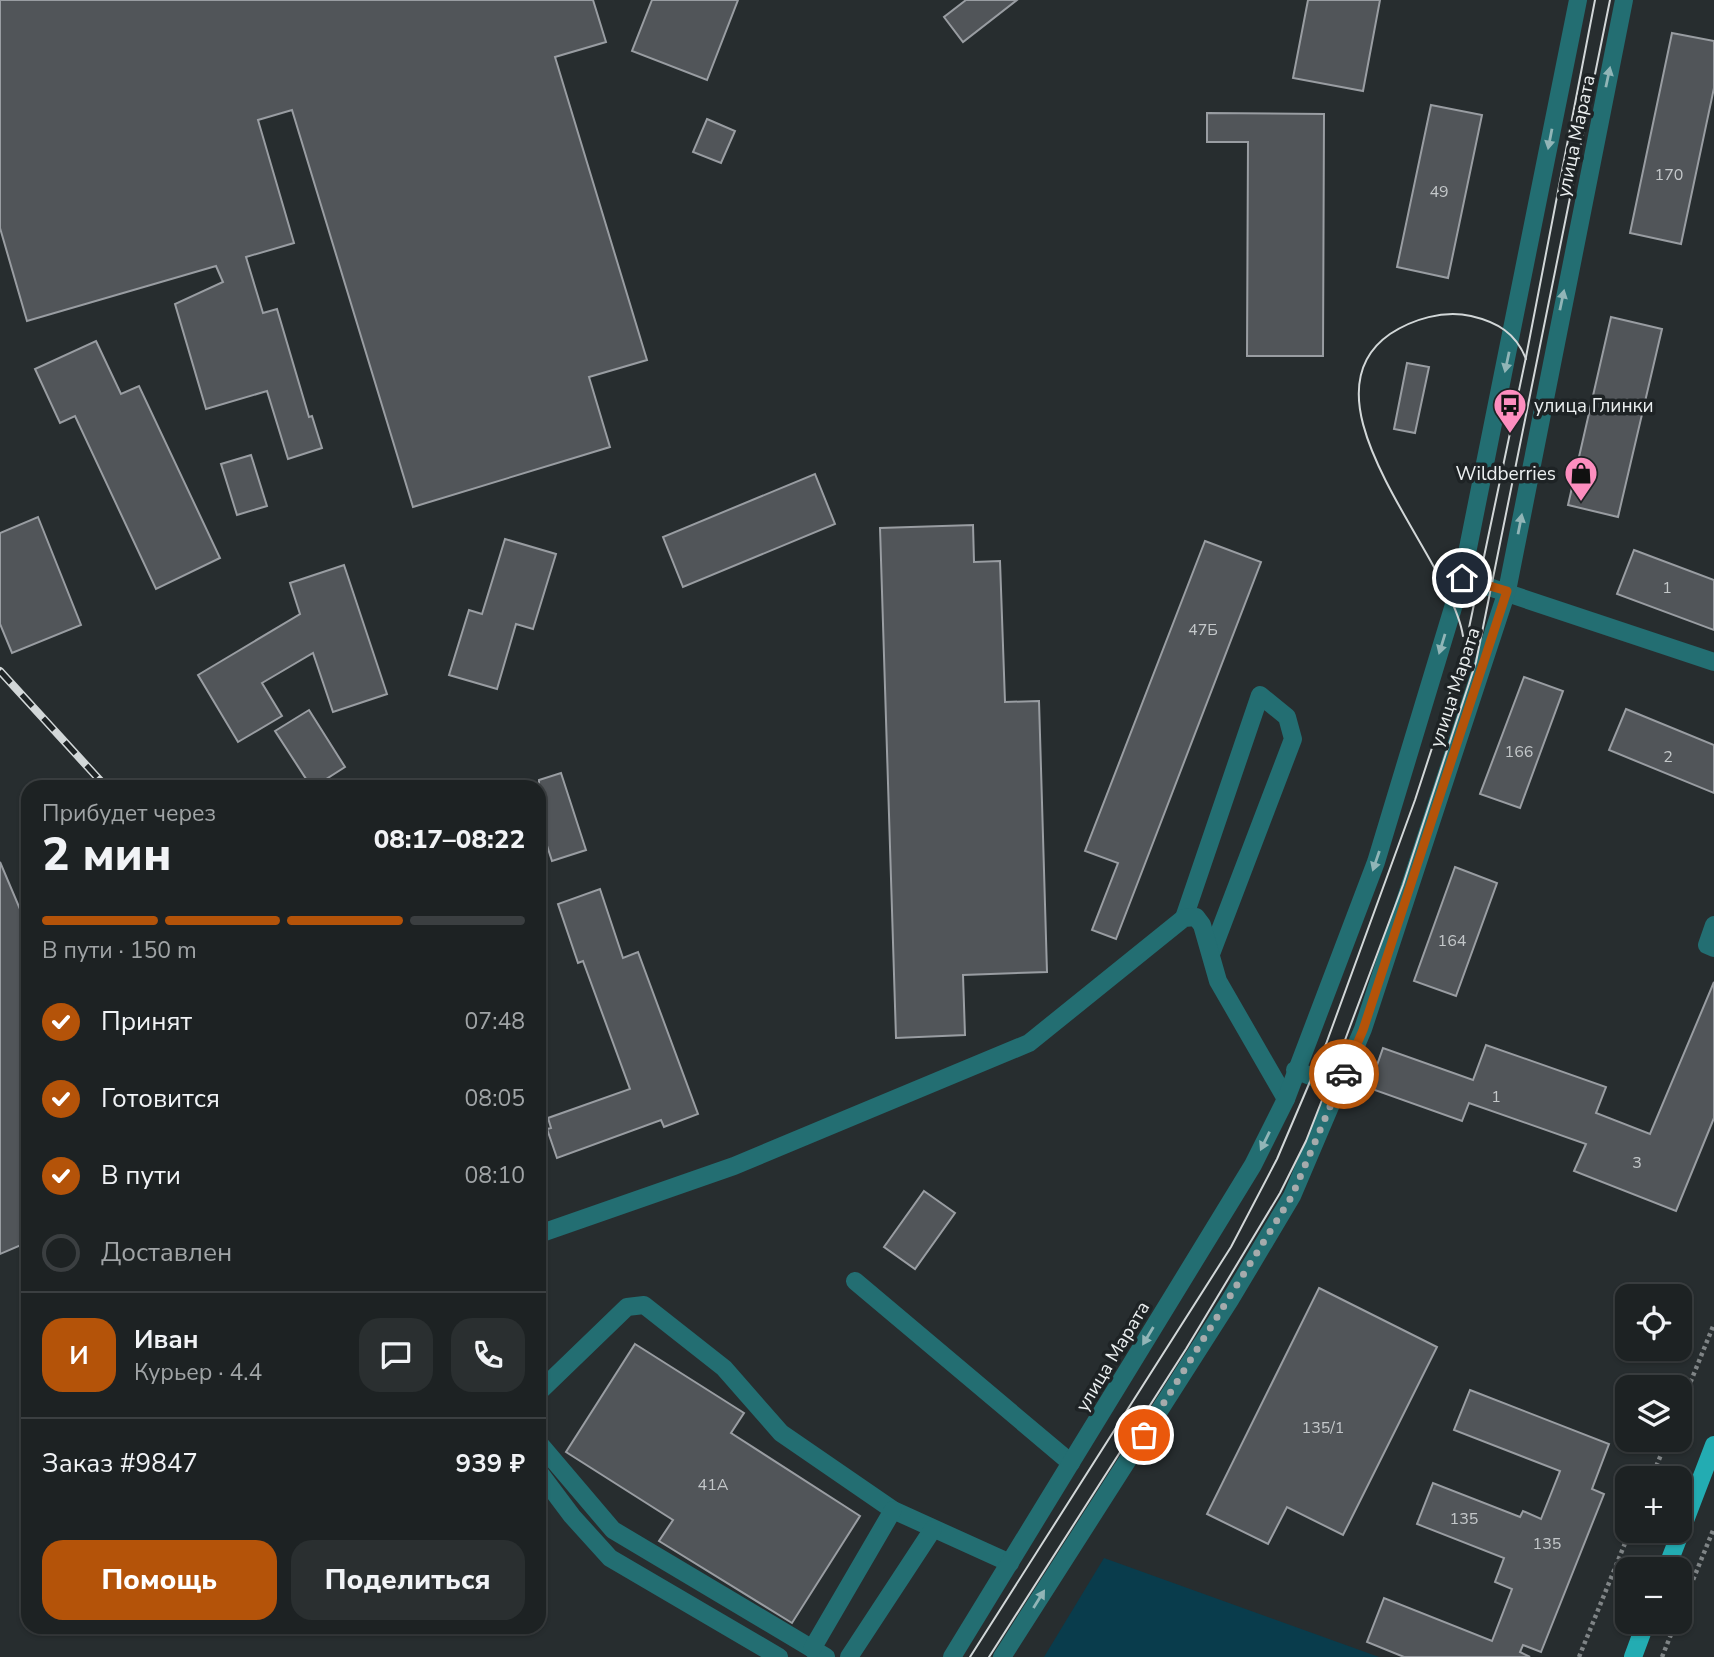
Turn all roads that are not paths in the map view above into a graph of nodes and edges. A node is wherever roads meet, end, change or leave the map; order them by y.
1 (1577, 0) edge
2 (1624, 0) edge
3 (1462, 578) junction
4 (1507, 591) junction
5 (1714, 662) edge
6 (1184, 918) junction
7 (1714, 925) edge
8 (1714, 948) edge
9 (1211, 954) junction
10 (1295, 1070) junction
11 (1339, 1087) junction
12 (1286, 1099) junction
13 (546, 1232) edge
14 (855, 1281) dead end
15 (546, 1385) edge
16 (1714, 1446) edge
17 (546, 1451) edge
18 (1070, 1463) junction
19 (546, 1481) edge
20 (894, 1510) junction
21 (933, 1529) junction
22 (1671, 1557) edge
23 (1010, 1563) junction
24 (1642, 1634) edge
25 (819, 1653) edge
26 (779, 1657) edge
27 (849, 1657) edge
28 (952, 1657) edge
29 (1002, 1657) edge
30 (1633, 1657) edge

1 -> 3 street, улица Марата
4 -> 2 street, улица Марата
3 - 4 street
3 -> 10 street, улица Марата
4 - 5 street
4 - 11 street, улица Марата
6 - 9 street
6 - 9 street
6 - 13 street
7 - 8 street
9 - 12 street
10 - 11 street
10 - 12 street, улица Марата
29 -> 11 street, улица Марата
12 -> 18 street, улица Марата
14 - 18 street
15 - 20 street
16 - 22 main road
17 - 25 street
18 - 23 street, улица Марата
19 - 26 street
20 - 21 street
20 - 25 street
21 - 23 street
21 - 27 street
23 - 28 street, улица Марата
24 - 30 main road

